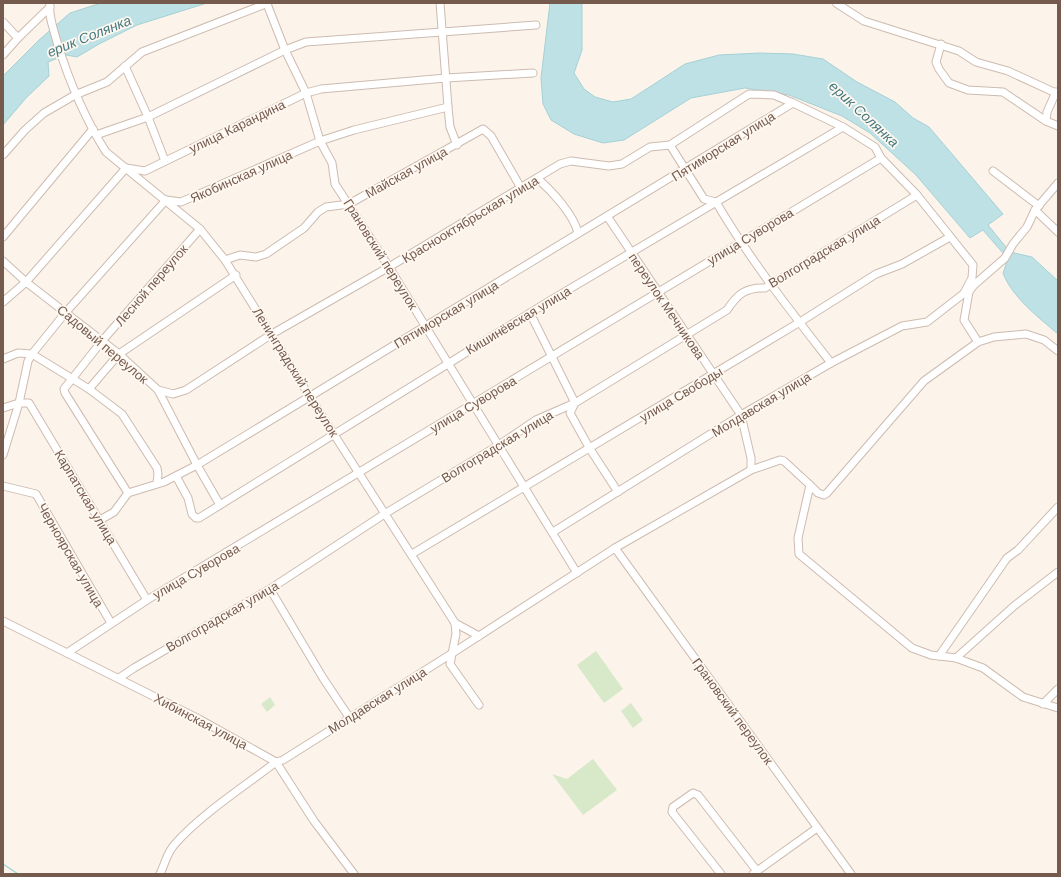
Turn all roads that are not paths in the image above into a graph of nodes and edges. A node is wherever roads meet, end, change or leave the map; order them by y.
1 (267, 3) edge
2 (440, 3) edge
3 (836, 3) edge
4 (50, 5) edge
5 (3, 22) edge
6 (536, 25) dead end
7 (443, 32) junction
8 (18, 38) junction
9 (941, 44) junction
10 (285, 50) junction
11 (3, 55) edge
12 (126, 66) junction
13 (533, 73) dead end
14 (446, 78) junction
15 (306, 93) junction
16 (1057, 93) edge
17 (75, 95) junction
18 (793, 103) junction
19 (448, 107) junction
20 (148, 116) junction
21 (1046, 120) junction
22 (1058, 126) edge
23 (843, 127) junction
24 (94, 132) junction
25 (320, 141) junction
26 (457, 145) junction
27 (670, 145) junction
28 (3, 155) edge
29 (881, 158) junction
30 (165, 161) junction
31 (126, 168) junction
32 (685, 169) junction
33 (993, 171) dead end
34 (538, 179) junction
35 (1058, 183) edge
36 (521, 188) junction
37 (917, 195) junction
38 (166, 200) junction
39 (716, 202) junction
40 (349, 204) junction
41 (1037, 208) junction
42 (606, 216) junction
43 (200, 229) junction
44 (1058, 232) edge
45 (578, 233) junction
46 (3, 237) edge
47 (950, 237) junction
48 (740, 242) junction
49 (631, 252) junction
50 (225, 260) junction
51 (3, 261) edge
52 (389, 267) junction
53 (236, 275) junction
54 (26, 282) junction
55 (769, 284) junction
56 (972, 287) junction
57 (658, 292) junction
58 (964, 293) junction
59 (3, 302) edge
60 (66, 312) junction
61 (530, 313) junction
62 (800, 322) junction
63 (426, 326) junction
64 (272, 334) junction
65 (686, 334) junction
66 (102, 341) junction
67 (978, 342) junction
68 (1058, 351) edge
69 (32, 354) junction
70 (119, 354) junction
71 (552, 356) junction
72 (3, 359) edge
73 (448, 363) junction
74 (831, 363) junction
75 (713, 375) junction
76 (71, 378) junction
77 (89, 389) junction
78 (158, 390) junction
79 (310, 397) junction
80 (19, 403) junction
81 (575, 403) junction
82 (474, 404) junction
83 (3, 408) edge
84 (742, 415) junction
85 (333, 433) junction
86 (498, 445) junction
87 (590, 449) junction
88 (4, 452) edge
89 (197, 465) junction
90 (751, 470) junction
91 (359, 473) junction
92 (176, 476) junction
93 (157, 483) junction
94 (810, 485) junction
95 (3, 486) edge
96 (526, 486) junction
97 (128, 492) junction
98 (618, 492) junction
99 (220, 505) junction
100 (1058, 507) edge
101 (386, 513) junction
102 (100, 520) junction
103 (553, 532) junction
104 (615, 548) junction
105 (412, 554) junction
106 (1058, 572) edge
107 (577, 573) junction
108 (270, 589) junction
109 (147, 600) junction
110 (3, 621) edge
111 (111, 623) junction
112 (455, 623) junction
113 (479, 636) junction
114 (67, 653) junction
115 (451, 654) junction
116 (939, 656) junction
117 (956, 658) junction
118 (119, 678) junction
119 (1058, 689) edge
120 (1043, 704) junction
121 (479, 706) dead end
122 (1058, 708) edge
123 (349, 717) junction
124 (276, 762) junction
125 (817, 828) junction
126 (755, 873) edge
127 (160, 874) edge
128 (354, 874) edge
129 (721, 874) edge
130 (850, 874) edge

1 - 10 street, Грановский переулок
1 - 12 street
2 - 7 street
3 - 9 street
4 - 8 street
4 - 17 street, Ленинградский переулок
5 - 8 street
6 - 7 street
7 - 10 street
7 - 14 street
8 - 11 street
9 - 16 street
9 - 21 street
10 - 15 street, Грановский переулок
10 - 20 street
12 - 17 street
12 - 20 street
13 - 14 street, улица Карандина
14 - 15 street, улица Карандина
14 - 19 street
15 - 25 street, Грановский переулок
15 - 30 street, улица Карандина
16 - 21 street
17 - 24 street, Ленинградский переулок
17 - 28 street
18 - 23 street, Краснооктябрьская улица
18 - 27 street, Краснооктябрьская улица
18 - 32 street, Пятиморская улица
19 - 25 street, Якобинская улица
19 - 26 street
20 - 24 street
20 - 30 street
21 - 22 street
23 - 29 street, Краснооктябрьская улица
23 - 39 street, Кишинёвская улица
24 - 31 street, Ленинградский переулок
24 - 46 street
25 - 38 street, Якобинская улица
25 - 40 street, Грановский переулок
26 - 36 street, Майская улица
26 - 40 street, Майская улица
27 - 32 street
27 - 34 street, Краснооктябрьская улица
29 - 37 street, Краснооктябрьская улица
29 - 48 street, улица Суворова
30 - 31 street, улица Карандина
31 - 38 street, Ленинградский переулок
31 - 54 street
32 - 39 street
32 - 42 street, Пятиморская улица
33 - 41 street
34 - 36 street, Краснооктябрьская улица
34 - 45 street
35 - 41 street, Молдавская улица
36 - 52 street, Краснооктябрьская улица
37 - 47 street, Краснооктябрьская улица
37 - 55 street, Волгоградская улица
38 - 43 street, Ленинградский переулок
38 - 60 street
39 - 48 street
39 - 49 street, Кишинёвская улица
40 - 50 street, Майская улица
40 - 52 street, Грановский переулок
41 - 44 street
41 - 56 street, Молдавская улица
42 - 45 street, Пятиморская улица
42 - 49 street, переулок Мечникова
43 - 50 street, Ленинградский переулок
43 - 66 street, Лесной переулок
45 - 63 street, Пятиморская улица
47 - 58 street, Краснооктябрьская улица
47 - 62 street, улица Свободы
48 - 55 street
48 - 57 street, улица Суворова
49 - 57 street, переулок Мечникова
49 - 61 street, Кишинёвская улица
50 - 53 street, Ленинградский переулок
51 - 54 street, Садовый переулок
52 - 63 street, Грановский переулок
52 - 64 street, Краснооктябрьская улица
53 - 64 street, Ленинградский переулок
53 - 70 street
54 - 59 street
54 - 60 street, Садовый переулок
55 - 62 street
55 - 65 street, Волгоградская улица
56 - 58 street, Молдавская улица
56 - 67 street
57 - 65 street, переулок Мечникова
57 - 71 street, улица Суворова
58 - 74 street, Молдавская улица
60 - 66 street, Садовый переулок
60 - 69 street
61 - 71 street
61 - 73 street, Кишинёвская улица
62 - 74 street
62 - 75 street, улица Свободы
63 - 73 street, Грановский переулок
63 - 79 street, Пятиморская улица
64 - 78 street, Краснооктябрьская улица
64 - 79 street, Ленинградский переулок
65 - 75 street, переулок Мечникова
65 - 81 street, Волгоградская улица
66 - 70 street, Садовый переулок
66 - 76 street, Лесной переулок
67 - 68 street
67 - 94 street
69 - 72 street
69 - 76 street
69 - 80 street
70 - 77 street
70 - 78 street, Садовый переулок
71 - 81 street
71 - 82 street, улица Суворова
73 - 82 street, Грановский переулок
73 - 85 street, Кишинёвская улица
74 - 84 street, Молдавская улица
75 - 84 street, переулок Мечникова
75 - 87 street, улица Свободы
76 - 77 street
76 - 97 street
77 - 93 street
78 - 89 street, Садовый переулок
79 - 85 street, Ленинградский переулок
79 - 89 street, Пятиморская улица
80 - 83 street
80 - 88 street
80 - 102 street, Карпатская улица
81 - 86 street, Волгоградская улица
81 - 87 street
82 - 86 street, Грановский переулок
82 - 91 street, улица Суворова
84 - 90 street
84 - 98 street, Молдавская улица
85 - 91 street, Ленинградский переулок
85 - 99 street, Кишинёвская улица
86 - 96 street, Грановский переулок
86 - 101 street, Волгоградская улица
87 - 96 street, улица Свободы
87 - 98 street
89 - 92 street, Пятиморская улица
89 - 99 street, Садовый переулок
90 - 94 street, Молдавская улица
90 - 104 street, Молдавская улица
91 - 101 street, Ленинградский переулок
91 - 109 street, улица Суворова
92 - 93 street, Пятиморская улица
92 - 99 street, Кишинёвская улица
93 - 97 street, Пятиморская улица
94 - 116 street
95 - 111 street, Черноярская улица
96 - 103 street, Грановский переулок
96 - 105 street, улица Свободы
97 - 102 street
98 - 103 street, Молдавская улица
100 - 116 street
101 - 105 street, Ленинградский переулок
101 - 108 street, Волгоградская улица
102 - 109 street, Карпатская улица
103 - 107 street, Грановский переулок
104 - 107 street, Молдавская улица
104 - 125 street, Грановский переулок
105 - 112 street, Ленинградский переулок
106 - 117 street
107 - 113 street, Молдавская улица
108 - 118 street, Волгоградская улица
108 - 123 street
109 - 111 street, улица Суворова
110 - 114 street, Хибинская улица
111 - 114 street, улица Суворова
112 - 113 street
112 - 115 street
113 - 115 street, Молдавская улица
114 - 118 street, Хибинская улица
115 - 121 street
115 - 123 street, Молдавская улица
116 - 117 street
117 - 120 street
118 - 124 street, Хибинская улица
119 - 120 street
120 - 122 street
123 - 124 street, Молдавская улица
124 - 127 street, Молдавская улица
124 - 128 street, Хибинская улица
125 - 126 street
125 - 130 street, Грановский переулок
126 - 129 street

